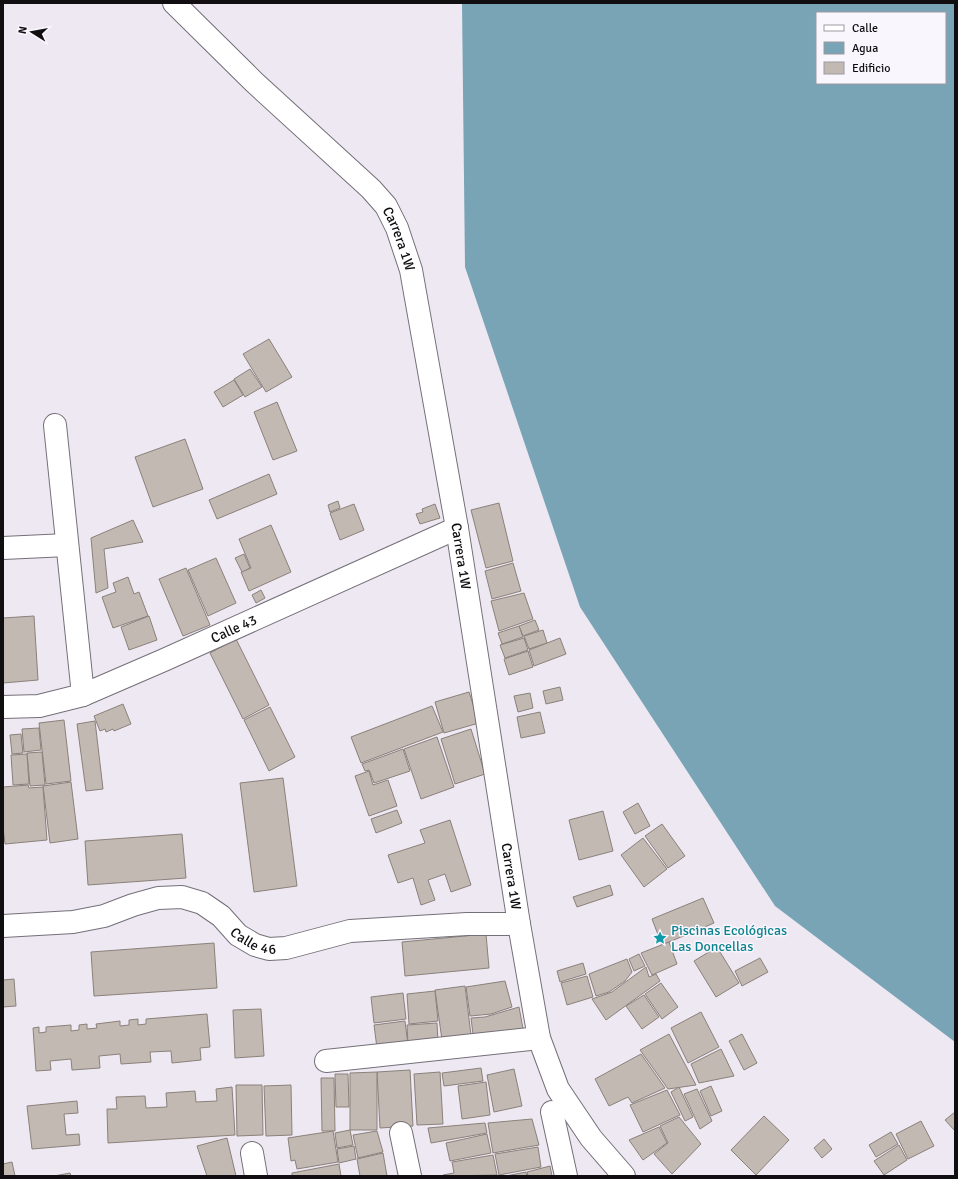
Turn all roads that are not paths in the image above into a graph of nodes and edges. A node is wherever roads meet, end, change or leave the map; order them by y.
1 (174, 3) edge
2 (55, 425) dead end
3 (457, 528) junction
4 (67, 545) junction
5 (3, 548) edge
6 (83, 695) junction
7 (3, 707) edge
8 (519, 924) junction
9 (3, 926) edge
10 (539, 1038) junction
11 (326, 1061) dead end
12 (552, 1112) dead end
13 (401, 1132) dead end
14 (252, 1153) dead end
15 (256, 1176) edge
16 (410, 1176) edge
17 (566, 1176) edge
18 (624, 1176) edge

1 - 3 street, Carrera 1W
2 - 4 street
3 - 6 street, Calle 43
3 - 8 street, Carrera 1W
4 - 5 street
4 - 6 street
6 - 7 street, Calle 43
8 - 9 street, Calle 46
8 - 10 street, Carrera 1W
10 - 11 street
10 - 18 street, Carrera 1W
12 - 17 street
13 - 16 street
14 - 15 street

